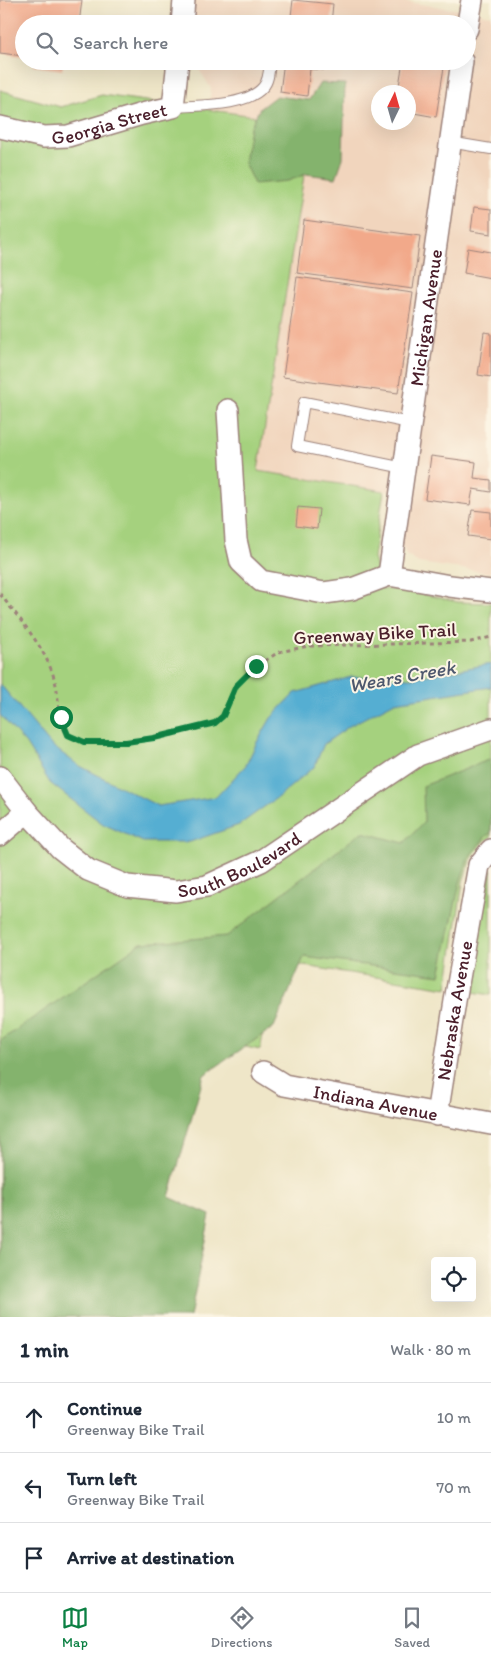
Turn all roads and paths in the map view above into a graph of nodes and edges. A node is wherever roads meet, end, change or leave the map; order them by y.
1 (184, 0) edge
2 (472, 0) edge
3 (183, 15) edge
4 (469, 15) edge
5 (177, 70) edge
6 (269, 70) edge
7 (461, 70) edge
8 (173, 107) junction
9 (0, 127) edge
10 (450, 142) junction
11 (491, 149) edge
12 (228, 410) dead end
13 (410, 423) junction
14 (404, 468) junction
15 (388, 575) junction
16 (491, 591) edge
17 (0, 594) edge
18 (491, 637) edge
19 (491, 728) edge
20 (0, 777) edge
21 (27, 812) junction
22 (0, 835) edge
23 (491, 850) edge
24 (263, 1072) dead end
25 (437, 1115) junction
26 (491, 1124) edge

1 - 3 street
2 - 4 street
5 - 8 street, Georgia Street
6 - 8 lane
7 - 10 street, Michigan Avenue
8 - 9 street, Georgia Street
10 - 11 lane
10 - 13 street, Michigan Avenue
12 - 15 street
13 - 14 street, Michigan Avenue
13 - 14 lane
14 - 15 street, Michigan Avenue
15 - 16 street
17 - 18 path, Greenway Bike Trail
19 - 21 street, South Boulevard
20 - 21 street, South Boulevard
21 - 22 street
23 - 25 street, Nebraska Avenue
24 - 25 street, Indiana Avenue
25 - 26 street, Indiana Avenue

